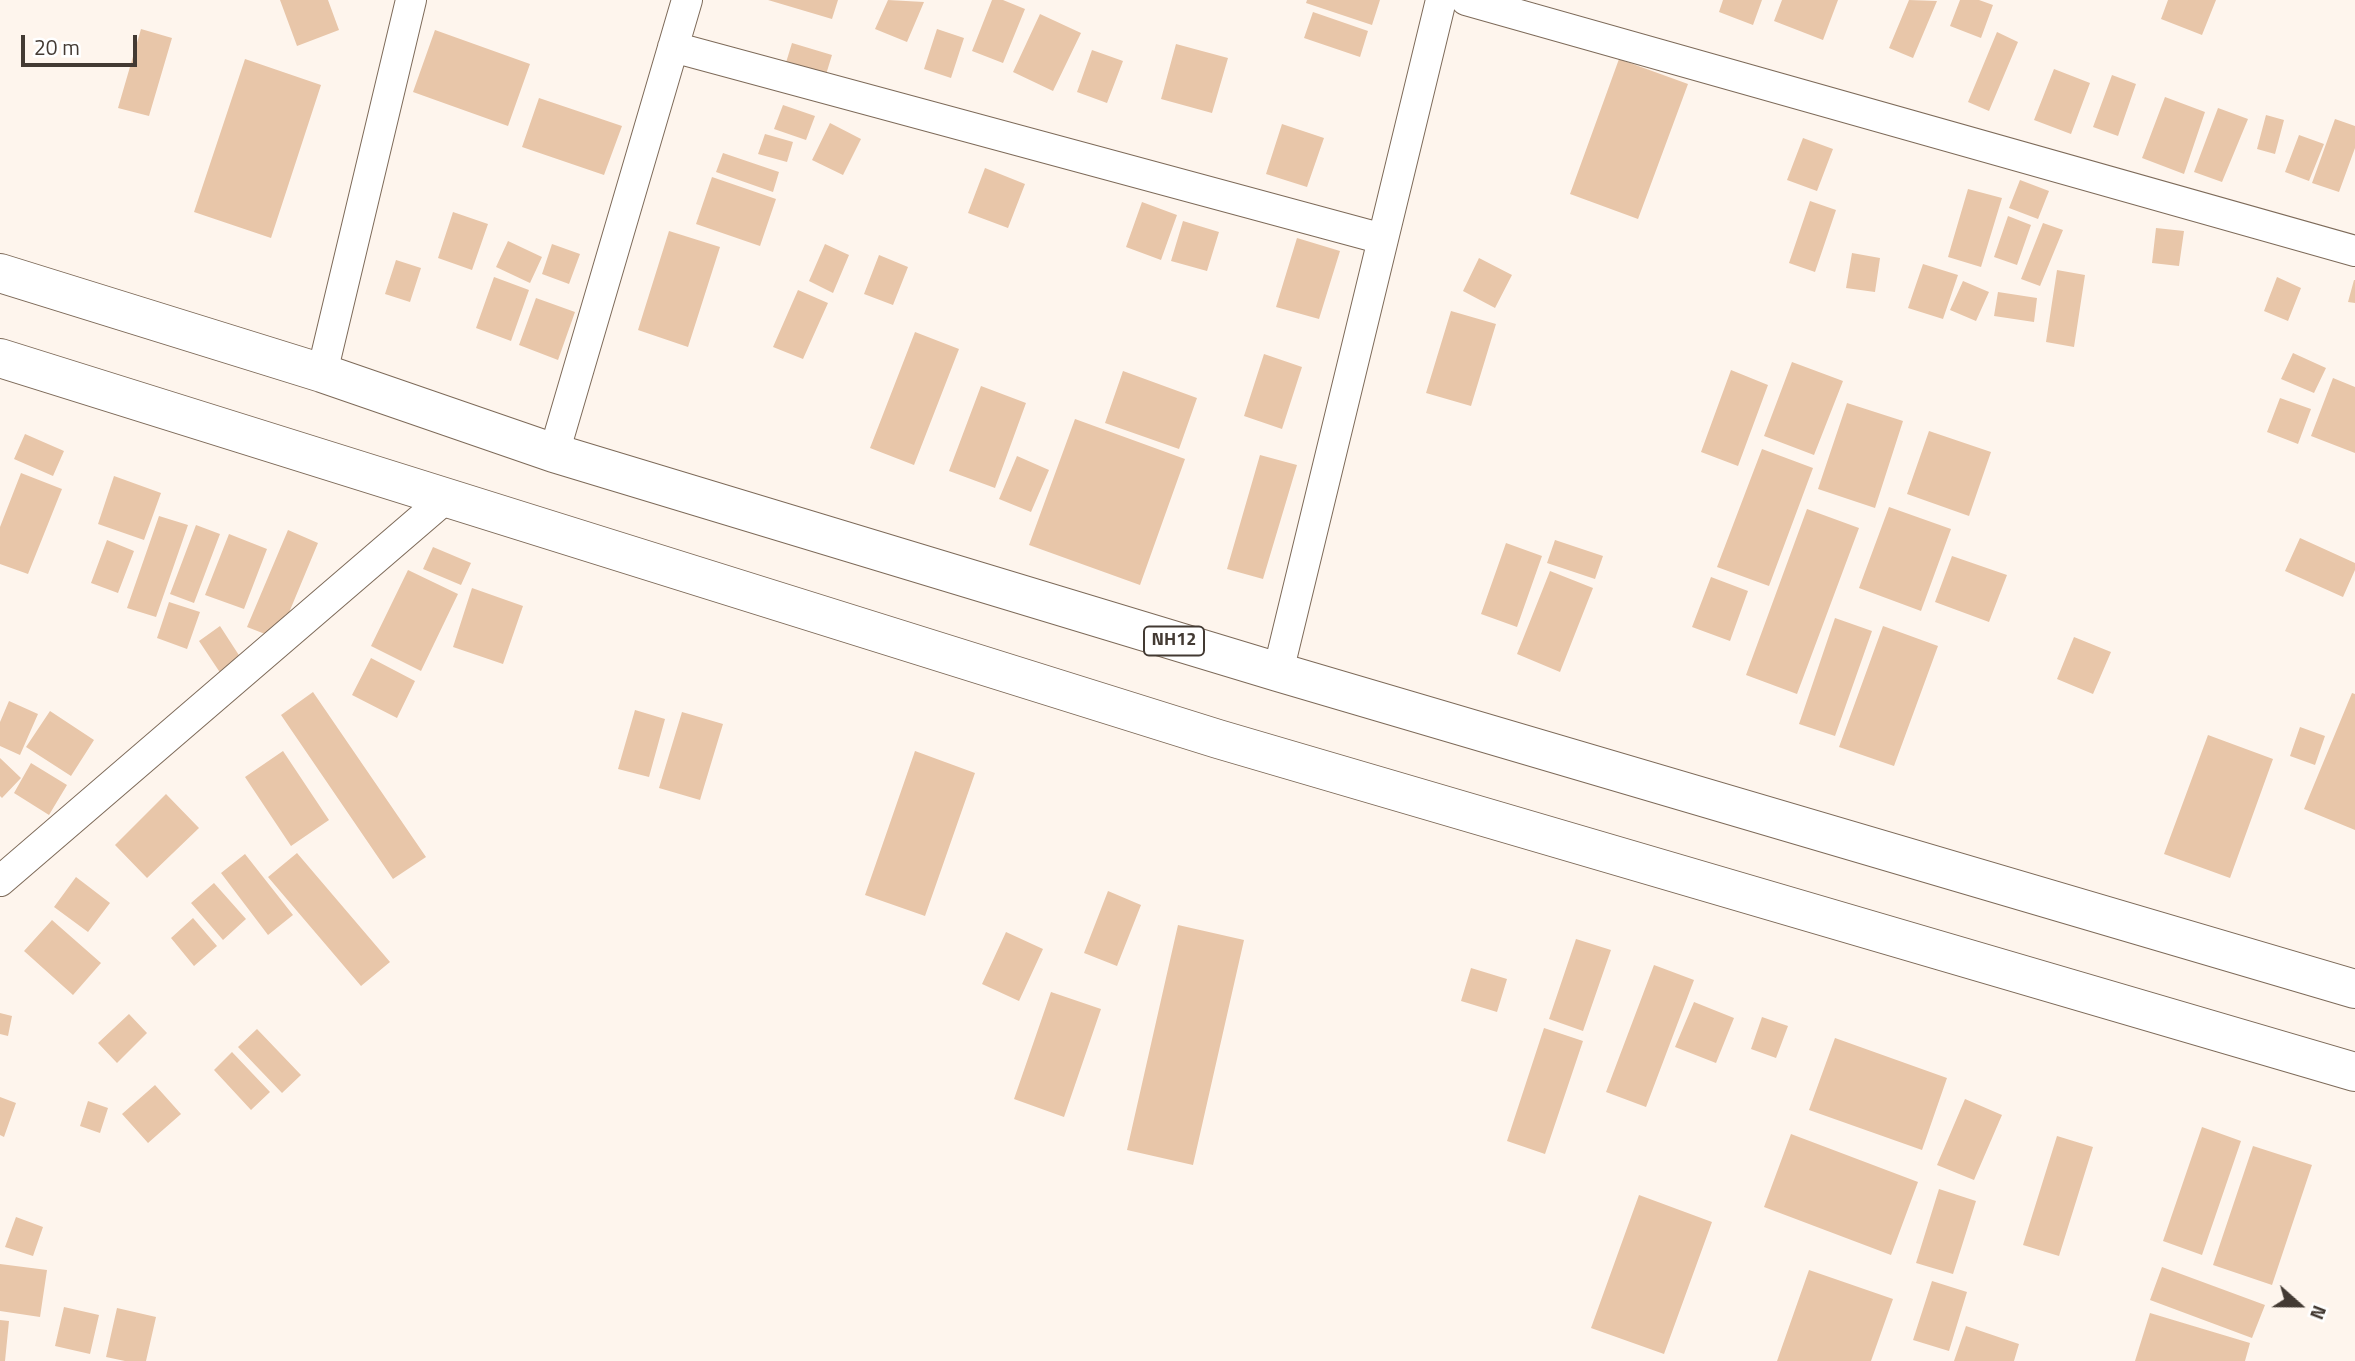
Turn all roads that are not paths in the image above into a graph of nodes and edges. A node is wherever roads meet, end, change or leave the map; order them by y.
1 (411, 0) edge
2 (687, 0) edge
3 (1441, 0) edge
4 (1466, 0) edge
5 (673, 47) junction
6 (1383, 239) junction
7 (2355, 250) edge
8 (0, 273) edge
9 (0, 358) edge
10 (322, 373) junction
11 (554, 453) junction
12 (447, 497) junction
13 (1278, 672) junction
14 (0, 881) edge
15 (2355, 989) edge
16 (2355, 1072) edge

1 - 10 street
2 - 5 street
3 - 6 street
4 - 7 street
5 - 6 street
5 - 11 street
6 - 13 street
8 - 10 highway, NH12
9 - 12 highway
10 - 11 highway, NH12
11 - 13 highway, NH12
12 - 14 street
12 - 16 highway
13 - 15 highway, NH12

